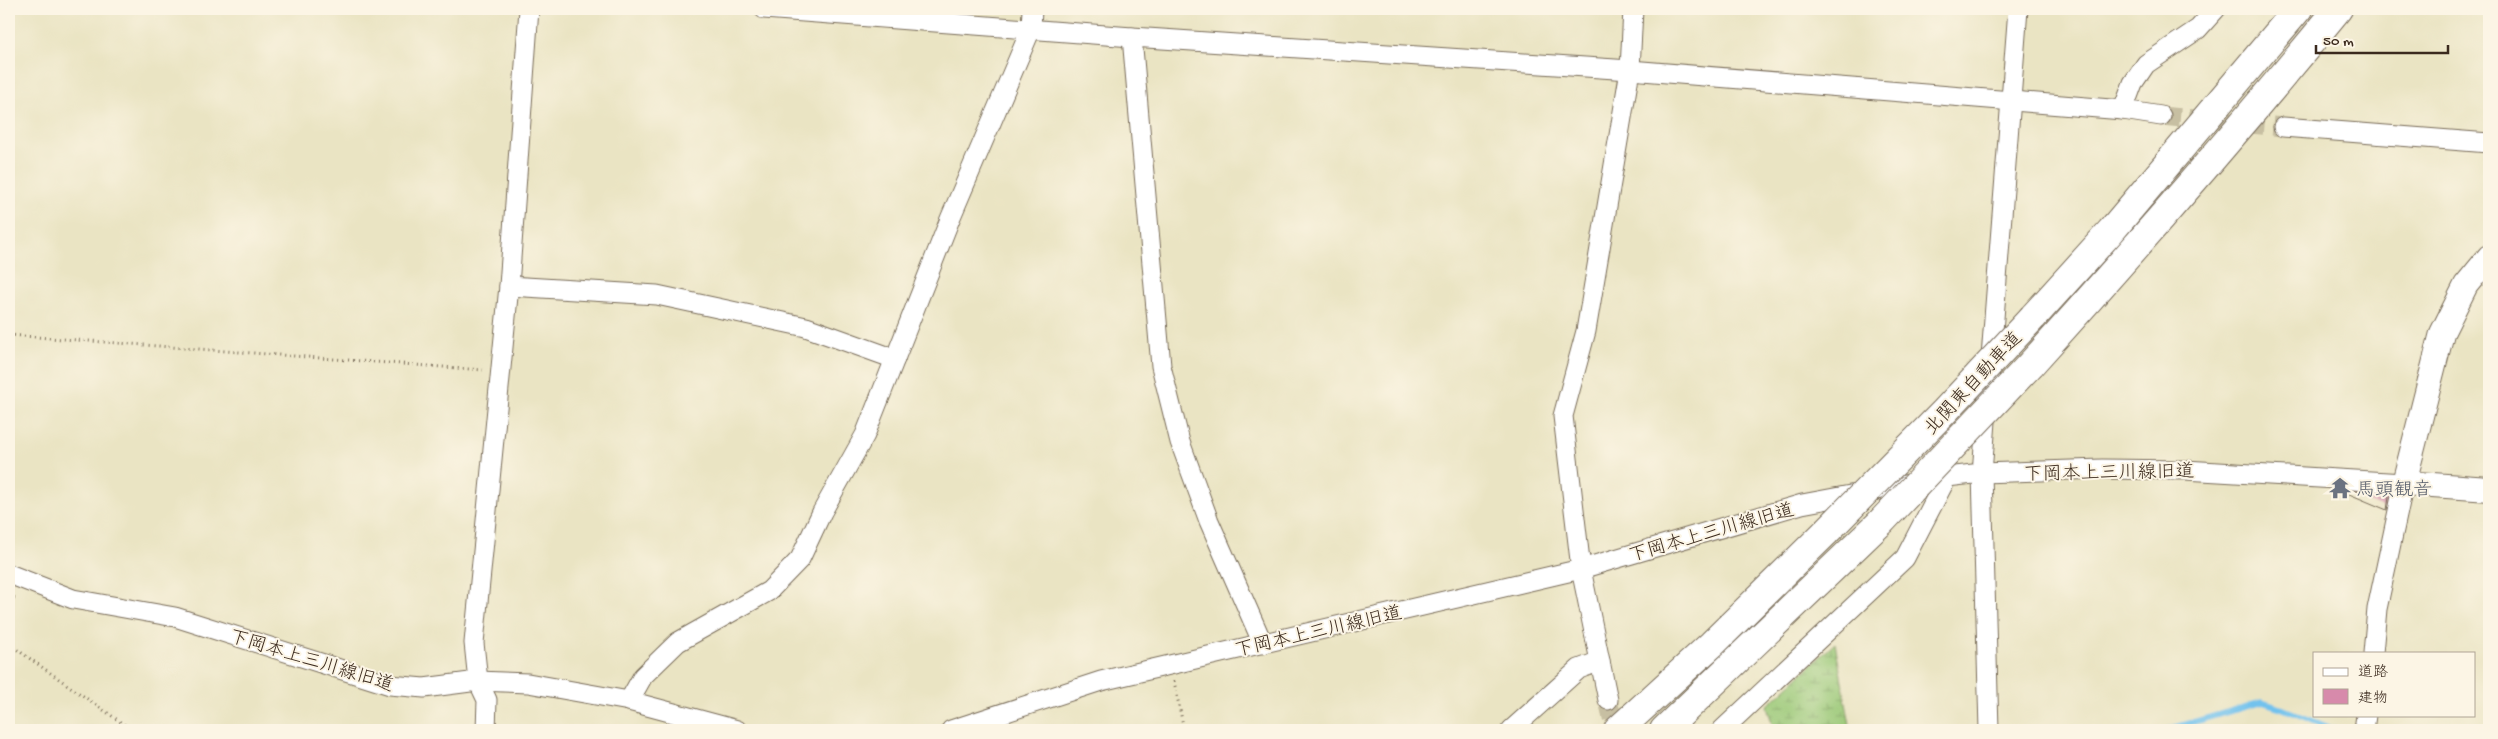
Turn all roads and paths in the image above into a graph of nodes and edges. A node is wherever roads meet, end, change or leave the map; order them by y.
1 (529, 9) edge
2 (764, 9) edge
3 (1032, 9) edge
4 (1633, 9) edge
5 (2018, 9) edge
6 (2216, 9) edge
7 (2298, 9) edge
8 (2338, 9) edge
9 (1031, 29) junction
10 (1132, 37) junction
11 (1630, 70) junction
12 (2011, 102) junction
13 (2123, 110) junction
14 (2160, 116) tunnel mouth
15 (2282, 127) tunnel mouth
16 (2489, 142) edge
17 (2489, 257) edge
18 (509, 286) junction
19 (9, 335) edge
20 (895, 359) junction
21 (501, 372) junction
22 (1982, 473) junction
23 (1947, 477) junction
24 (2404, 483) junction
25 (2489, 490) edge
26 (1581, 569) junction
27 (9, 574) edge
28 (9, 644) edge
29 (1263, 644) junction
30 (2372, 652) edge
31 (1600, 661) junction
32 (1170, 664) junction
33 (478, 681) junction
34 (1608, 700) tunnel mouth
35 (629, 701) junction
36 (2366, 716) edge
37 (132, 730) edge
38 (486, 730) edge
39 (737, 730) edge
40 (951, 730) edge
41 (1184, 730) edge
42 (1511, 730) edge
43 (1618, 730) edge
44 (1664, 730) edge
45 (1722, 730) edge
46 (1989, 730) edge
47 (2364, 730) edge

1 - 18 street
2 - 9 street
3 - 9 street
4 - 11 street
5 - 12 street
6 - 13 street
7 - 43 highway, 北関東自動車道, bridge
8 - 44 highway, 北関東自動車道, bridge
9 - 10 street
9 - 20 street
10 - 11 street
10 - 29 street
11 - 12 street
11 - 26 street
12 - 13 street
12 - 22 street
13 - 14 street
15 - 16 street
17 - 24 street
18 - 20 street
18 - 21 street
19 - 21 path
20 - 35 street
21 - 33 street
22 - 23 street, 下岡本上三川線旧道
22 - 24 street, 下岡本上三川線旧道
22 - 46 street
23 - 26 street, 下岡本上三川線旧道
23 - 45 street
24 - 25 street, 下岡本上三川線旧道
24 - 30 street
26 - 29 street, 下岡本上三川線旧道
26 - 31 street
27 - 33 street, 下岡本上三川線旧道
28 - 37 path
29 - 32 street, 下岡本上三川線旧道
31 - 34 street
31 - 42 street
32 - 40 street, 下岡本上三川線旧道
32 - 41 path
33 - 35 street, 下岡本上三川線旧道
33 - 38 street
35 - 39 street, 下岡本上三川線旧道
36 - 47 street

